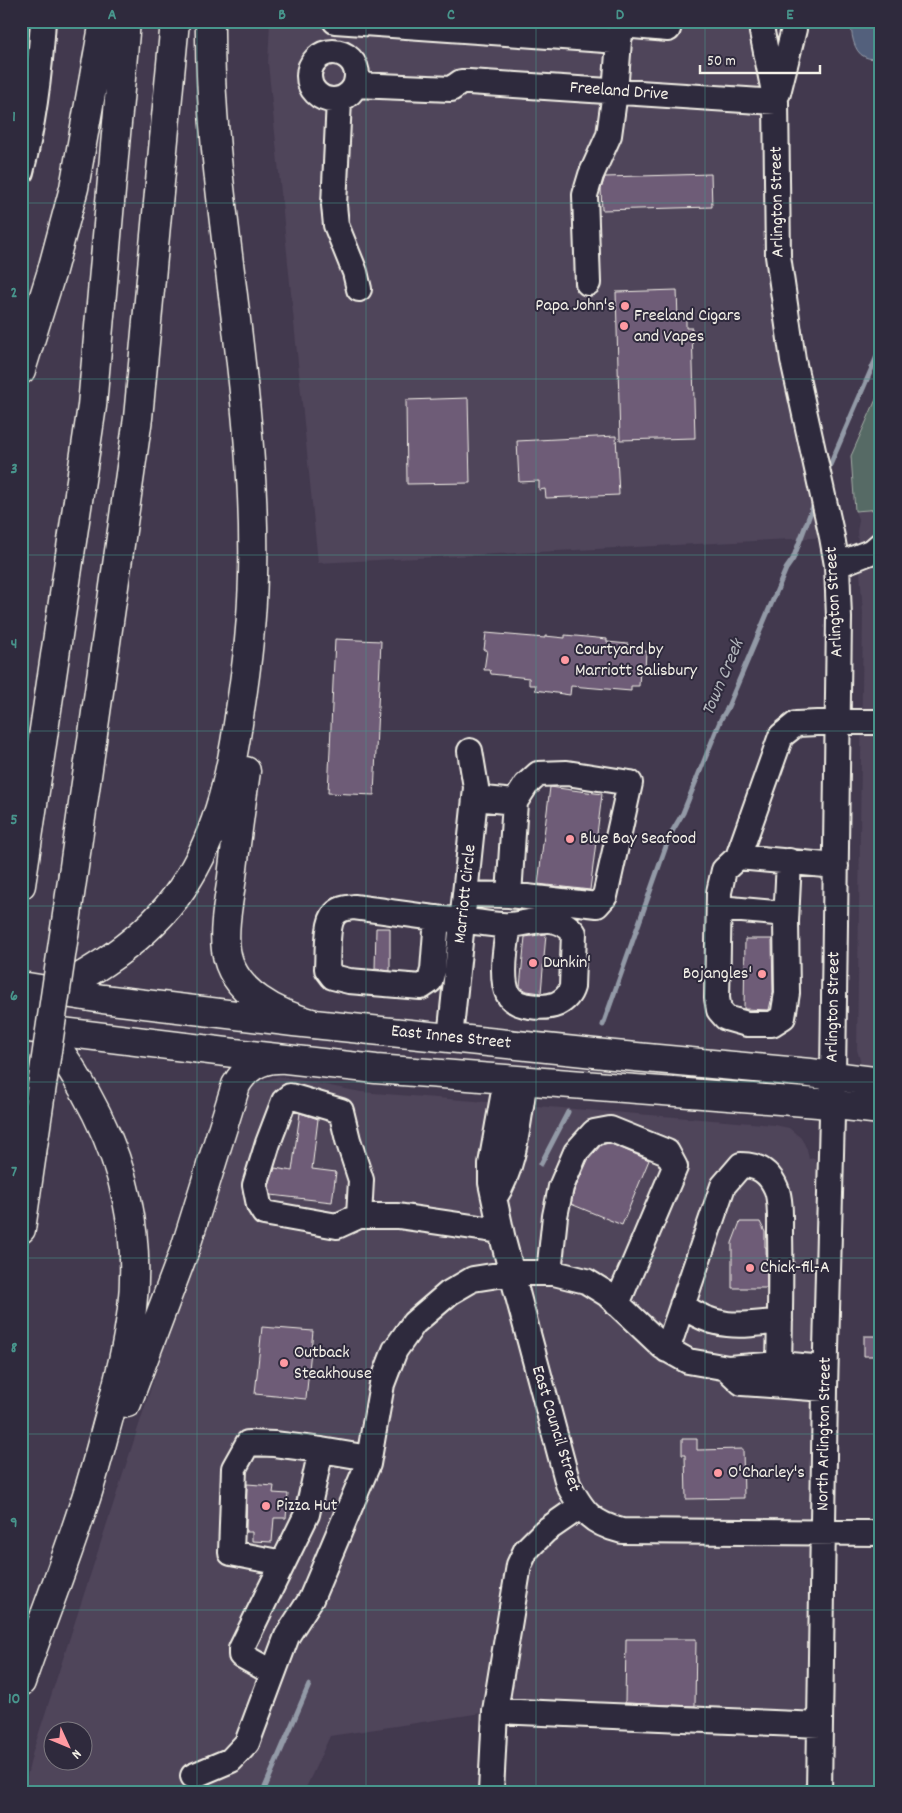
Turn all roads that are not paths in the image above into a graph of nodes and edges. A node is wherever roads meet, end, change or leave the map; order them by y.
1 (43, 21) edge
2 (104, 21) edge
3 (126, 21) edge
4 (175, 21) edge
5 (210, 21) edge
6 (335, 21) edge
7 (670, 21) edge
8 (762, 21) edge
9 (793, 21) edge
10 (619, 41) junction
11 (31, 60) edge
12 (615, 92) junction
13 (776, 102) junction
14 (21, 172) edge
15 (588, 282) dead end
16 (359, 289) dead end
17 (21, 370) edge
18 (881, 544) edge
19 (836, 565) junction
20 (253, 575) junction
21 (838, 722) junction
22 (881, 722) edge
23 (470, 751) dead end
24 (475, 798) junction
25 (515, 802) junction
26 (738, 857) junction
27 (789, 861) junction
28 (836, 866) junction
29 (21, 884) edge
30 (466, 894) junction
31 (510, 895) junction
32 (719, 908) junction
33 (786, 914) junction
34 (437, 918) junction
35 (463, 921) junction
36 (509, 925) dead end
37 (34, 1006) edge
38 (315, 1024) junction
39 (450, 1038) junction
40 (278, 1059) junction
41 (833, 1076) junction
42 (516, 1081) junction
43 (881, 1082) edge
44 (832, 1104) junction
45 (881, 1110) edge
46 (359, 1216) junction
47 (21, 1229) edge
48 (500, 1231) junction
49 (550, 1272) junction
50 (511, 1273) junction
51 (617, 1304) junction
52 (682, 1305) junction
53 (780, 1321) junction
54 (667, 1350) junction
55 (779, 1364) junction
56 (727, 1368) junction
57 (825, 1379) junction
58 (321, 1450) junction
59 (369, 1458) junction
60 (581, 1506) junction
61 (823, 1533) junction
62 (881, 1533) edge
63 (72, 1542) junction
64 (283, 1563) junction
65 (273, 1673) junction
66 (21, 1682) edge
67 (495, 1711) junction
68 (820, 1725) junction
69 (193, 1776) dead end
70 (491, 1792) edge
71 (819, 1792) edge

1 - 11 street
2 - 17 main road
3 - 29 main road
4 - 47 main road, bridge
5 - 20 main road
6 - 10 street
7 - 10 street
8 - 13 street, Arlington Street
9 - 13 street, Arlington Street
10 - 12 street
11 - 14 street
12 - 13 street, Freeland Drive
12 - 15 street
12 - 16 street, Freeland Drive
13 - 19 street, Arlington Street
18 - 19 street
19 - 21 street, Arlington Street
20 - 37 main road
20 - 38 main road
21 - 22 street
21 - 26 street
21 - 28 street, Arlington Street
23 - 24 street, Marriott Circle
24 - 25 street
24 - 30 street, Marriott Circle
25 - 31 street
25 - 31 street
26 - 27 street
26 - 32 street
27 - 28 street
27 - 33 street
28 - 41 street, Arlington Street
30 - 31 street
30 - 35 street, Marriott Circle
32 - 33 street
32 - 33 street
34 - 34 street
34 - 35 street
35 - 36 street
35 - 39 street, Marriott Circle
37 - 38 main road, East Innes Street
37 - 40 main road, East Innes Street
37 - 63 main road
38 - 39 main road, East Innes Street
39 - 41 main road, East Innes Street
40 - 42 main road, East Innes Street
40 - 63 main road
41 - 43 main road, East Innes Street
41 - 44 street, North Arlington Street
42 - 44 main road, East Innes Street
42 - 48 street, East Council Street
44 - 45 main road, East Innes Street
44 - 57 street, North Arlington Street
46 - 46 street
46 - 48 street
48 - 50 street, East Council Street
49 - 50 street
49 - 51 street
49 - 51 street
50 - 59 street
50 - 60 street, East Council Street
51 - 54 street
52 - 53 street
52 - 53 street
52 - 54 street
53 - 55 street
54 - 56 street
55 - 56 street
55 - 57 street
56 - 57 street
57 - 61 street, North Arlington Street
58 - 59 street
58 - 64 street
58 - 64 street
59 - 65 street
60 - 61 street, East Council Street
60 - 67 street
61 - 62 street, East Council Street
61 - 68 street, North Arlington Street
63 - 66 main road
64 - 65 street
65 - 69 street
67 - 68 street
67 - 70 street
68 - 71 street, North Arlington Street

